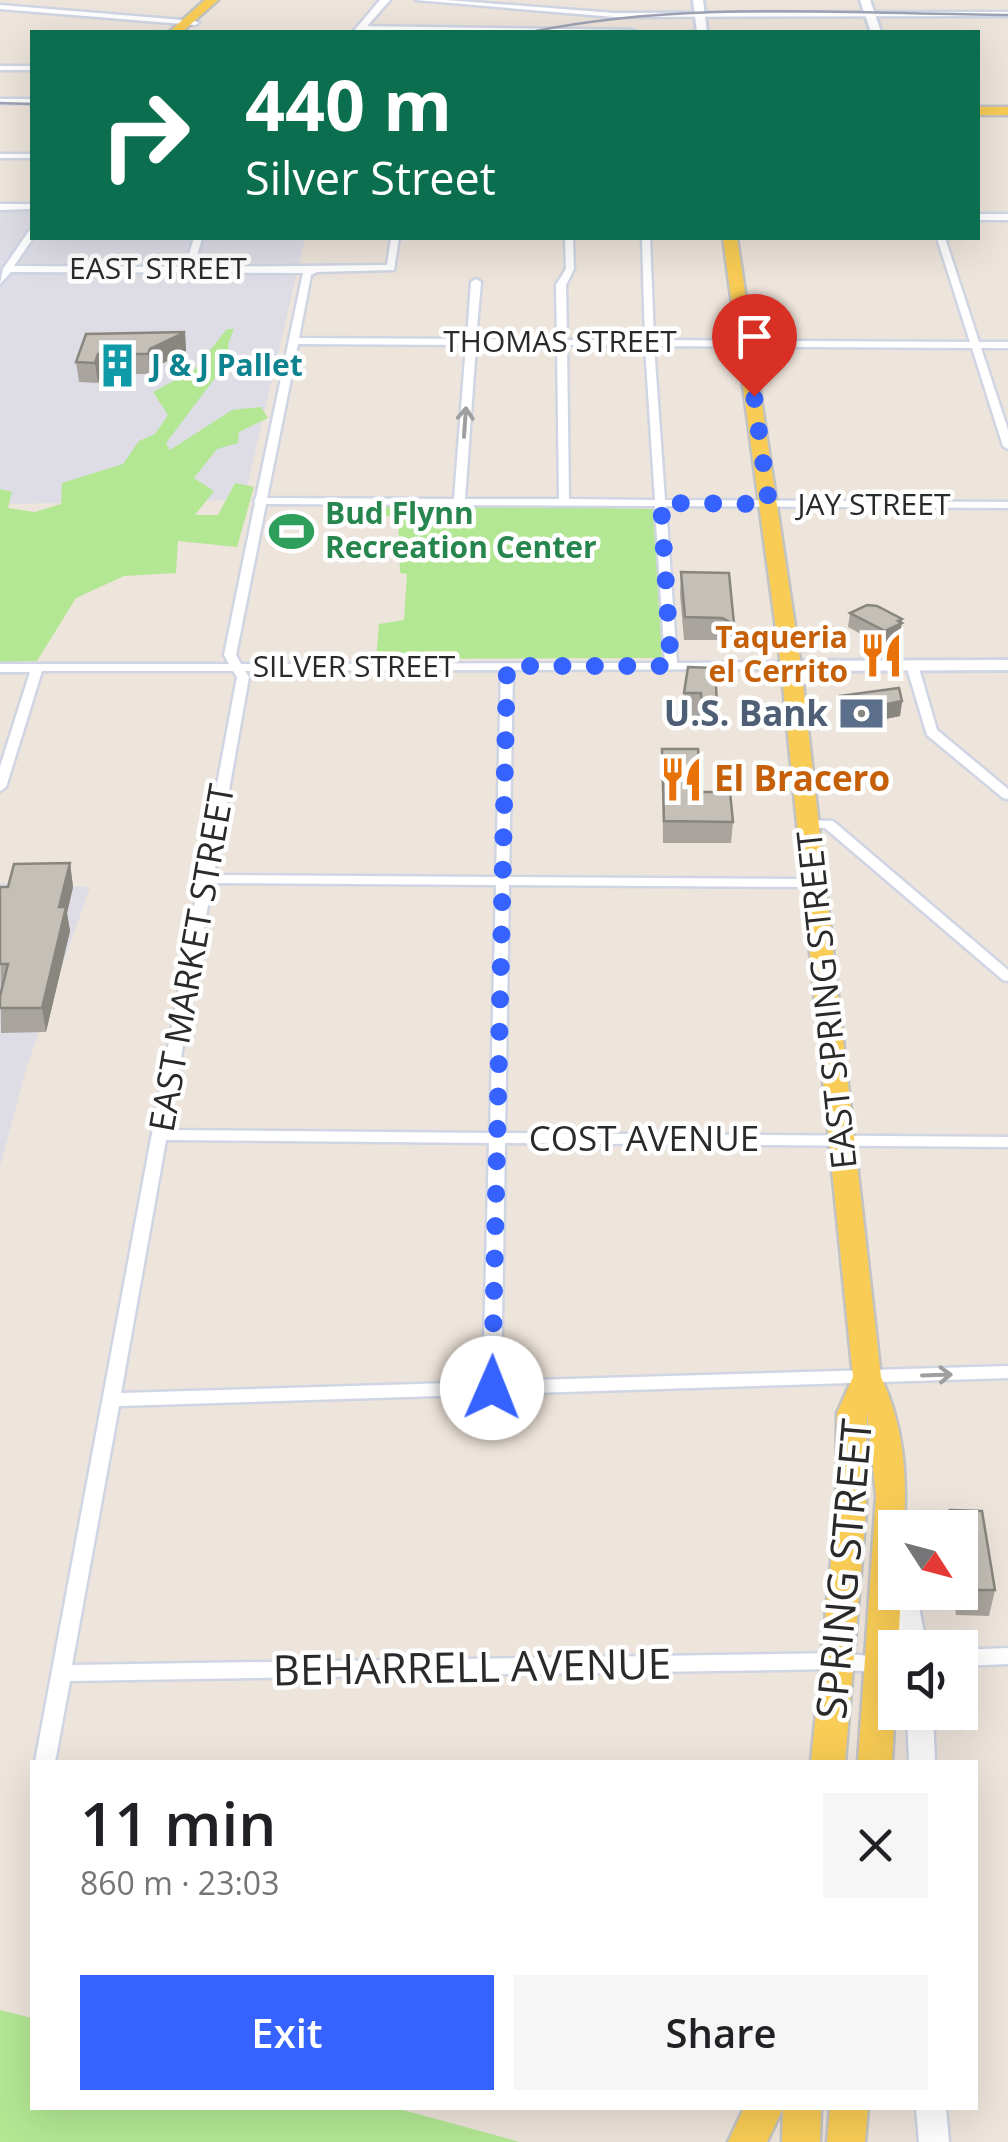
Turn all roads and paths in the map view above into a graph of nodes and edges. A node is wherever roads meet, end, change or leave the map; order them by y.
1 (212, 0) edge
2 (220, 0) edge
3 (386, 0) edge
4 (419, 0) edge
5 (542, 0) edge
6 (865, 0) edge
7 (1, 3) edge
8 (698, 6) edge
9 (534, 9) junction
10 (632, 13) junction
11 (869, 13) junction
12 (1008, 14) edge
13 (188, 26) edge
14 (358, 30) edge
15 (632, 30) edge
16 (875, 30) edge
17 (0, 68) edge
18 (30, 68) edge
19 (0, 104) edge
20 (30, 104) edge
21 (980, 111) edge
22 (1008, 111) edge
23 (0, 156) edge
24 (30, 156) edge
25 (0, 207) edge
26 (30, 208) edge
27 (980, 217) edge
28 (1008, 217) edge
29 (30, 236) edge
30 (197, 240) edge
31 (395, 240) edge
32 (569, 240) edge
33 (646, 240) edge
34 (730, 240) edge
35 (942, 240) edge
36 (189, 269) junction
37 (8, 270) junction
38 (309, 270) junction
39 (0, 281) edge
40 (476, 282) dead end
41 (293, 341) junction
42 (471, 342) junction
43 (562, 342) junction
44 (650, 342) junction
45 (746, 343) junction
46 (976, 345) junction
47 (1008, 345) edge
48 (1008, 446) edge
49 (259, 500) junction
50 (459, 502) junction
51 (564, 502) junction
52 (661, 503) junction
53 (769, 504) junction
54 (1008, 505) edge
55 (912, 665) junction
56 (1008, 665) edge
57 (507, 666) junction
58 (671, 666) junction
59 (791, 666) junction
60 (237, 667) junction
61 (0, 668) edge
62 (37, 668) junction
63 (0, 787) edge
64 (1008, 795) edge
65 (807, 824) junction
66 (206, 879) junction
67 (502, 881) junction
68 (813, 883) junction
69 (1008, 978) edge
70 (160, 1135) junction
71 (497, 1138) junction
72 (842, 1140) junction
73 (1008, 1142) edge
74 (1008, 1372) edge
75 (867, 1377) junction
76 (492, 1388) junction
77 (111, 1400) junction
78 (891, 1510) edge
79 (1008, 1656) edge
80 (978, 1657) edge
81 (837, 1661) junction
82 (878, 1665) edge
83 (62, 1673) junction
84 (878, 1720) edge
85 (921, 1730) edge
86 (45, 1760) edge
87 (828, 1760) edge
88 (875, 1760) edge
89 (922, 1760) edge
90 (763, 2110) edge
91 (802, 2110) edge
92 (849, 2110) edge
93 (931, 2110) edge
94 (746, 2142) edge
95 (801, 2142) edge
96 (846, 2142) edge
97 (934, 2142) edge

1 - 13 main road
2 - 13 main road
3 - 14 street
4 - 9 street
5 - 9 street
6 - 11 main road
7 - 13 street
8 - 10 street
8 - 11 street
9 - 10 street
10 - 15 street
11 - 12 street
11 - 16 main road
17 - 18 street
19 - 20 street
21 - 22 main road
23 - 24 street
25 - 26 street
27 - 28 street
29 - 37 street
30 - 36 street
31 - 38 street
32 - 43 street
33 - 44 street
34 - 45 main road, EAST SPRING STREET
35 - 46 street
36 - 37 street, EAST STREET
36 - 38 street, EAST STREET
37 - 39 street
38 - 41 street, EAST MARKET STREET
40 - 42 street
41 - 42 street, THOMAS STREET
41 - 49 street, EAST MARKET STREET
42 - 43 street, THOMAS STREET
50 -> 42 street
43 - 44 street, THOMAS STREET
43 - 51 street
44 - 45 street, THOMAS STREET
44 - 52 street
45 - 46 street, THOMAS STREET
45 - 53 main road, EAST SPRING STREET
46 - 47 street, THOMAS STREET
46 - 48 street
49 - 50 street, JAY STREET
49 - 60 street, EAST MARKET STREET
50 - 51 street, JAY STREET
51 - 52 street, JAY STREET
52 - 53 street, JAY STREET
52 - 58 street
53 - 54 street, JAY STREET
53 - 59 main road, EAST SPRING STREET
55 - 56 main road, SILVER STREET
55 - 59 main road, SILVER STREET
55 - 64 street
57 - 58 street, SILVER STREET
57 - 60 street, SILVER STREET
57 - 67 street
58 - 59 street, SILVER STREET
59 - 65 main road, EAST SPRING STREET
60 - 62 street, SILVER STREET
60 - 66 street, EAST MARKET STREET
61 - 62 street, SILVER STREET
62 - 63 street
65 - 68 main road, EAST SPRING STREET
65 - 69 street
66 - 67 street
66 - 70 street, EAST MARKET STREET
67 - 68 street
67 - 71 street
68 - 72 main road, EAST SPRING STREET
70 - 71 street, COST AVENUE
70 - 77 street, EAST MARKET STREET
71 - 72 street, COST AVENUE
71 - 76 street
72 - 73 street, COST AVENUE
72 - 75 main road, EAST SPRING STREET
75 -> 74 street
75 - 76 street
75 - 78 main road, EAST SPRING STREET
75 - 81 main road, SPRING STREET
76 - 77 street
77 - 83 street, EAST MARKET STREET
79 - 80 street
81 - 82 street, BEHARRELL AVENUE
81 - 83 street, BEHARRELL AVENUE
81 - 87 main road, SPRING STREET
83 - 86 street, EAST MARKET STREET
84 - 88 main road, EAST SPRING STREET
85 - 89 street
90 - 94 main road
91 - 95 main road
92 - 96 main road
93 - 97 street

